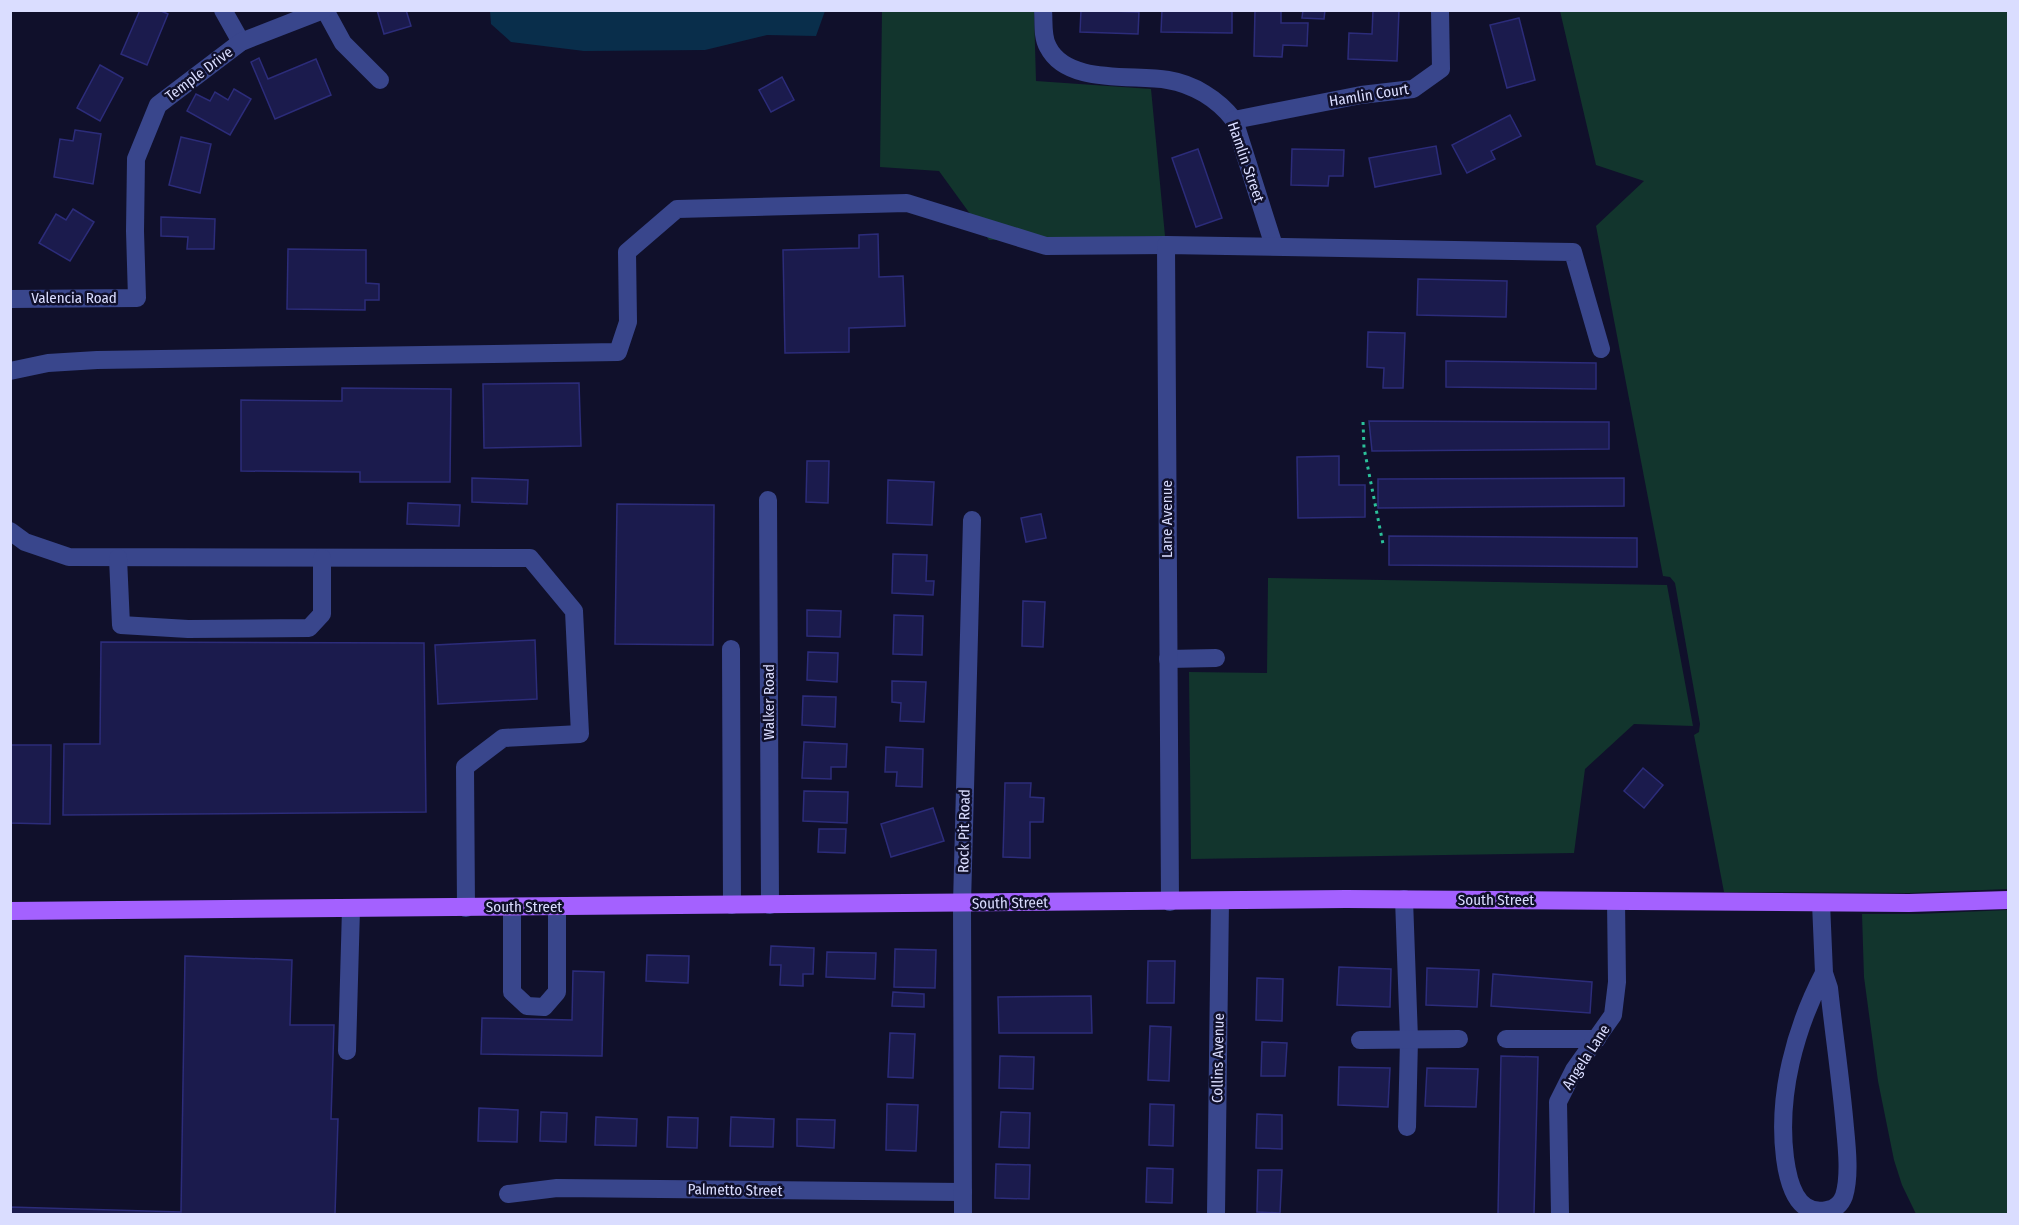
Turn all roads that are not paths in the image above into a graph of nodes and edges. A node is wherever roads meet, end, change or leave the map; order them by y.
1 (223, 10) edge
2 (324, 10) edge
3 (1043, 10) edge
4 (1440, 10) edge
5 (241, 42) junction
6 (380, 80) dead end
7 (1233, 120) junction
8 (1166, 245) junction
9 (1274, 246) junction
10 (137, 298) joint
11 (10, 299) edge
12 (1601, 349) dead end
13 (10, 371) edge
14 (768, 500) dead end
15 (972, 520) dead end
16 (10, 531) edge
17 (118, 558) junction
18 (322, 558) junction
19 (731, 649) dead end
20 (1216, 658) dead end
21 (1168, 659) junction
22 (1404, 899) junction
23 (2008, 900) edge
24 (1220, 901) junction
25 (1616, 901) junction
26 (1170, 902) junction
27 (1821, 903) junction
28 (962, 904) junction
29 (732, 905) junction
30 (770, 905) junction
31 (512, 907) junction
32 (557, 907) junction
33 (466, 908) junction
34 (351, 909) junction
35 (10, 911) edge
36 (1824, 973) junction
37 (1409, 1039) junction
38 (1459, 1039) dead end
39 (1506, 1039) dead end
40 (1597, 1039) junction
41 (1360, 1040) dead end
42 (347, 1051) dead end
43 (1407, 1127) dead end
44 (963, 1192) junction
45 (508, 1194) dead end
46 (963, 1215) edge
47 (1216, 1215) edge
48 (1560, 1215) edge

1 - 5 street
2 - 5 street, Temple Drive
2 - 6 street
3 - 7 street, Hamlin Street
4 - 7 street, Hamlin Court
5 - 10 street, Temple Drive
7 - 9 street, Hamlin Street
8 - 9 street
8 - 13 street
8 - 21 street, Lane Avenue
9 - 12 street
10 - 11 street, Valencia Road
14 - 30 street, Walker Road
15 - 28 street, Rock Pit Road
16 - 17 street
17 - 18 street
17 - 18 street
18 - 33 street
19 - 29 street
20 - 21 street
21 - 26 street, Lane Avenue
22 - 24 main road, South Street
22 - 25 main road, South Street
22 - 37 street
23 - 27 main road, South Street
24 - 26 main road, South Street
24 - 47 street, Collins Avenue
25 - 27 main road, South Street
25 - 40 street, Angela Lane
26 - 28 main road, South Street
27 - 36 street
28 - 30 main road, South Street
28 - 44 street, Rock Pit Road
29 - 30 main road, South Street
29 - 32 main road, South Street
31 - 32 main road, South Street
31 - 32 street
31 - 33 main road, South Street
33 - 34 main road, South Street
34 - 35 main road, South Street
34 - 42 street
36 - 36 street
37 - 38 street
37 - 41 street
37 - 43 street
39 - 40 street
40 - 48 street, Angela Lane
44 - 45 street, Palmetto Street
44 - 46 street, Rock Pit Road

